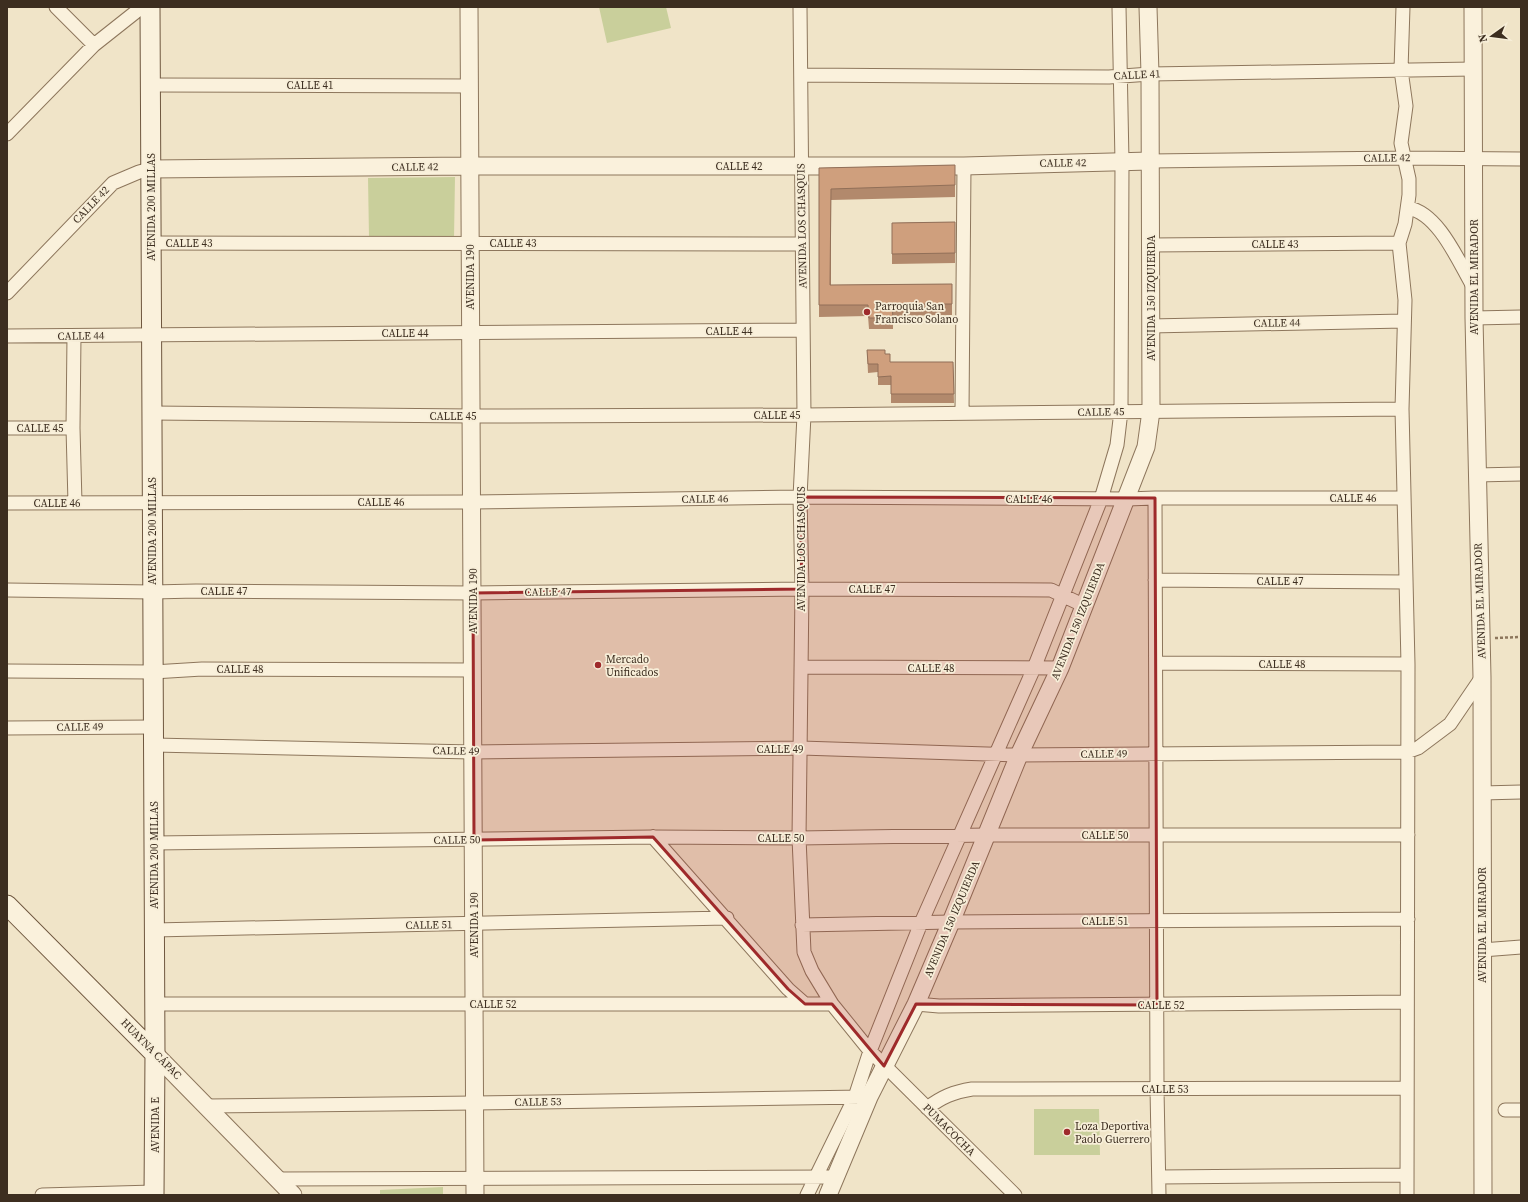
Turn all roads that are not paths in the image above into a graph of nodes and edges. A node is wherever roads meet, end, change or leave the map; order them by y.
1 (56, 7) edge
2 (142, 7) edge
3 (150, 7) edge
4 (469, 7) edge
5 (800, 7) edge
6 (1119, 7) edge
7 (1148, 7) edge
8 (1403, 7) edge
9 (1473, 7) edge
10 (94, 45) junction
11 (1474, 69) junction
12 (1401, 70) junction
13 (1150, 74) junction
14 (801, 75) junction
15 (1120, 76) junction
16 (150, 85) junction
17 (469, 86) junction
18 (7, 134) edge
19 (1404, 158) junction
20 (1473, 158) junction
21 (1521, 159) edge
22 (1150, 161) junction
23 (1122, 162) junction
24 (469, 166) junction
25 (801, 166) junction
26 (964, 166) junction
27 (150, 169) junction
28 (1408, 208) junction
29 (151, 243) junction
30 (470, 243) junction
31 (1399, 243) junction
32 (802, 244) junction
33 (1151, 245) junction
34 (1474, 288) junction
35 (7, 293) edge
36 (1521, 317) edge
37 (1474, 318) junction
38 (1404, 321) junction
39 (1150, 326) junction
40 (803, 330) junction
41 (471, 332) junction
42 (151, 335) junction
43 (7, 336) edge
44 (74, 336) junction
45 (1402, 409) junction
46 (1121, 411) junction
47 (1151, 411) junction
48 (152, 413) junction
49 (962, 413) junction
50 (804, 415) junction
51 (471, 416) junction
52 (7, 428) edge
53 (74, 428) junction
54 (1521, 474) edge
55 (1476, 475) junction
56 (800, 497) junction
57 (1155, 498) junction
58 (1403, 498) junction
59 (1101, 499) junction
60 (1127, 499) junction
61 (472, 502) junction
62 (7, 503) edge
63 (75, 503) junction
64 (152, 503) junction
65 (1155, 580) junction
66 (1405, 582) junction
67 (802, 589) junction
68 (7, 590) edge
69 (153, 592) junction
70 (473, 593) junction
71 (1062, 595) junction
72 (1085, 606) junction
73 (1157, 663) junction
74 (1408, 664) junction
75 (801, 667) junction
76 (1034, 668) junction
77 (1060, 668) junction
78 (473, 670) junction
79 (7, 671) edge
80 (153, 672) junction
81 (1482, 677) junction
82 (7, 728) edge
83 (154, 736) junction
84 (801, 748) junction
85 (472, 752) junction
86 (1407, 752) junction
87 (1156, 753) junction
88 (994, 754) junction
89 (1019, 755) junction
90 (1482, 792) junction
91 (1521, 792) edge
92 (987, 835) junction
93 (1156, 835) junction
94 (1408, 835) junction
95 (958, 836) junction
96 (653, 837) junction
97 (799, 838) junction
98 (474, 840) junction
99 (154, 843) junction
100 (7, 905) edge
101 (727, 918) junction
102 (1408, 919) junction
103 (1157, 920) junction
104 (951, 922) junction
105 (921, 923) junction
106 (474, 924) junction
107 (802, 925) junction
108 (154, 930) junction
109 (1521, 947) edge
110 (1482, 950) junction
111 (1407, 1002) junction
112 (155, 1004) junction
113 (475, 1004) junction
114 (805, 1004) junction
115 (832, 1004) junction
116 (916, 1004) junction
117 (1157, 1005) junction
118 (870, 1051) junction
119 (155, 1054) junction
120 (884, 1066) junction
121 (1407, 1088) junction
122 (1157, 1089) junction
123 (862, 1097) junction
124 (475, 1103) junction
125 (206, 1106) junction
126 (927, 1108) junction
127 (1505, 1110) dead end
128 (1521, 1110) edge
129 (1407, 1175) junction
130 (815, 1177) junction
131 (835, 1177) junction
132 (475, 1178) junction
133 (1159, 1178) junction
134 (278, 1179) junction
135 (154, 1193) edge
136 (42, 1195) edge
137 (293, 1195) edge
138 (475, 1195) edge
139 (807, 1195) edge
140 (828, 1195) edge
141 (1015, 1195) edge
142 (1159, 1195) edge
143 (1407, 1195) edge
144 (1483, 1195) edge

1 - 10 street
2 - 10 street
3 - 16 main road, AVENIDA 200 MILLAS
4 - 17 street, AVENIDA 190
5 - 14 street, AVENIDA LOS CHASQUIS
6 - 15 street, AVENIDA 150 IZQUIERDA
7 - 13 street, AVENIDA 150 IZQUIERDA
8 - 12 street
9 - 11 street, AVENIDA EL MIRADOR
10 - 18 street
11 - 12 street, CALLE 41
11 - 20 street, AVENIDA EL MIRADOR
12 - 13 street, CALLE 41
12 - 19 street
13 - 15 street, CALLE 41
13 - 22 street, AVENIDA 150 IZQUIERDA
14 - 15 street, CALLE 41
14 - 25 street, AVENIDA LOS CHASQUIS
15 - 23 street, AVENIDA 150 IZQUIERDA
16 - 17 street, CALLE 41
16 - 27 main road, AVENIDA 200 MILLAS
17 - 24 street, AVENIDA 190
19 - 20 street, CALLE 42
19 - 22 street, CALLE 42
19 - 28 street
20 - 21 street, CALLE 42
20 - 34 street, AVENIDA EL MIRADOR
22 - 23 street, CALLE 42
22 - 33 street, AVENIDA 150 IZQUIERDA
23 - 26 street, CALLE 42
23 - 46 street, AVENIDA 150 IZQUIERDA
24 - 25 street, CALLE 42
24 - 27 street, CALLE 42
24 - 30 street, AVENIDA 190
25 - 26 street, CALLE 42
25 - 32 street, AVENIDA LOS CHASQUIS
26 - 49 street
27 - 29 main road, AVENIDA 200 MILLAS
27 - 35 street, CALLE 42
28 - 31 street
28 - 34 street
29 - 30 street, CALLE 43
29 - 42 main road, AVENIDA 200 MILLAS
30 - 32 street, CALLE 43
30 - 41 street, AVENIDA 190
31 - 33 street, CALLE 43
31 - 38 street
32 - 40 street, AVENIDA LOS CHASQUIS
33 - 39 street, AVENIDA 150 IZQUIERDA
34 - 37 street, AVENIDA EL MIRADOR
36 - 37 street
37 - 55 street, AVENIDA EL MIRADOR
38 - 39 street, CALLE 44
38 - 45 street
39 - 47 street, AVENIDA 150 IZQUIERDA
40 - 41 street, CALLE 44
40 - 50 street, AVENIDA LOS CHASQUIS
41 - 42 street, CALLE 44
41 - 51 street, AVENIDA 190
42 - 44 street, CALLE 44
42 - 48 main road, AVENIDA 200 MILLAS
43 - 44 street, CALLE 44
44 - 53 street
45 - 47 street, CALLE 45
45 - 58 street
46 - 47 street, CALLE 45
46 - 49 street, CALLE 45
46 - 59 street, AVENIDA 150 IZQUIERDA
47 - 60 street, AVENIDA 150 IZQUIERDA
48 - 51 street, CALLE 45
48 - 64 main road, AVENIDA 200 MILLAS
49 - 50 street, CALLE 45
50 - 51 street, CALLE 45
50 - 56 street, AVENIDA LOS CHASQUIS
51 - 61 street, AVENIDA 190
52 - 53 street, CALLE 45
53 - 63 street
54 - 55 street
55 - 81 street, AVENIDA EL MIRADOR
56 - 59 street, CALLE 46
56 - 61 street, CALLE 46
56 - 67 street, AVENIDA LOS CHASQUIS
57 - 58 street, CALLE 46
57 - 60 street, CALLE 46
57 - 65 street
58 - 66 street
59 - 60 street, CALLE 46
59 - 71 street, AVENIDA 150 IZQUIERDA
60 - 72 street, AVENIDA 150 IZQUIERDA
61 - 64 street, CALLE 46
61 - 70 street, AVENIDA 190
62 - 63 street, CALLE 46
63 - 64 street, CALLE 46
64 - 69 main road, AVENIDA 200 MILLAS
65 - 66 street, CALLE 47
65 - 73 street
66 - 74 street
67 - 70 street, CALLE 47
67 - 71 street, CALLE 47
67 - 75 street, AVENIDA LOS CHASQUIS
68 - 69 street, CALLE 47
69 - 70 street, CALLE 47
69 - 80 main road, AVENIDA 200 MILLAS
70 - 78 street, AVENIDA 190
71 - 72 street, CALLE 47
71 - 76 street, AVENIDA 150 IZQUIERDA
72 - 77 street, AVENIDA 150 IZQUIERDA
73 - 74 street, CALLE 48
73 - 87 street
74 - 86 street
75 - 76 street, CALLE 48
75 - 84 street, AVENIDA LOS CHASQUIS
76 - 77 street, CALLE 48
76 - 88 street, AVENIDA 150 IZQUIERDA
77 - 89 street, AVENIDA 150 IZQUIERDA
78 - 80 street, CALLE 48
78 - 85 street, AVENIDA 190
79 - 80 street, CALLE 48
80 - 83 main road, AVENIDA 200 MILLAS
81 - 86 street
81 - 90 street, AVENIDA EL MIRADOR
82 - 83 street, CALLE 49
83 - 85 street, CALLE 49
83 - 99 main road, AVENIDA 200 MILLAS
84 - 85 street, CALLE 49
84 - 88 street, CALLE 49
84 - 97 street, AVENIDA LOS CHASQUIS
85 - 98 street, AVENIDA 190
86 - 87 street, CALLE 49
86 - 94 street
87 - 89 street, CALLE 49
87 - 93 street
88 - 89 street, CALLE 49
88 - 95 street, AVENIDA 150 IZQUIERDA
89 - 92 street, AVENIDA 150 IZQUIERDA
90 - 91 street
90 - 110 street, AVENIDA EL MIRADOR
92 - 93 street, CALLE 50
92 - 95 street, CALLE 50
92 - 104 street, AVENIDA 150 IZQUIERDA
93 - 94 street, CALLE 50
93 - 103 street
94 - 102 street
95 - 97 street, CALLE 50
95 - 105 street, AVENIDA 150 IZQUIERDA
96 - 97 street, CALLE 50
96 - 98 street, CALLE 50
96 - 101 street
97 - 107 street, AVENIDA LOS CHASQUIS
98 - 99 street, CALLE 50
98 - 106 street, AVENIDA 190
99 - 108 main road, AVENIDA 200 MILLAS
100 - 119 main road, HUAYNA CÁPAC
101 - 106 street, CALLE 51
101 - 114 street
102 - 103 street, CALLE 51
102 - 111 street
103 - 104 street, CALLE 51
103 - 117 street
104 - 105 street, CALLE 51
104 - 116 street, AVENIDA 150 IZQUIERDA
105 - 107 street, CALLE 51
105 - 118 street, AVENIDA 150 IZQUIERDA
106 - 108 street, CALLE 51
106 - 113 street, AVENIDA 190
107 - 115 street, AVENIDA LOS CHASQUIS
108 - 112 main road, AVENIDA 200 MILLAS
109 - 110 street
110 - 144 street, AVENIDA EL MIRADOR
111 - 117 street, CALLE 52
111 - 121 street
112 - 113 street, CALLE 52
112 - 119 main road, AVENIDA 200 MILLAS
113 - 114 street, CALLE 52
113 - 124 street, AVENIDA 190
114 - 115 street, CALLE 52
115 - 118 street, AVENIDA LOS CHASQUIS
116 - 117 street, CALLE 52
116 - 120 street, AVENIDA 150 IZQUIERDA
117 - 122 street
118 - 120 street, AVENIDA LOS CHASQUIS
118 - 123 street, AVENIDA 150 IZQUIERDA
119 - 125 street, HUAYNA CÁPAC
119 - 135 main road, AVENIDA E
120 - 123 street, AVENIDA 150 IZQUIERDA
120 - 126 street, PUMACOCHA
121 - 122 street, CALLE 53
121 - 129 street
122 - 126 street, CALLE 53
122 - 133 street
123 - 124 street, CALLE 53
123 - 130 street, AVENIDA 150 IZQUIERDA
123 - 131 street, AVENIDA 150 IZQUIERDA
124 - 125 street, CALLE 53
124 - 132 street, AVENIDA 190
125 - 134 street, HUAYNA CÁPAC
126 - 141 street, PUMACOCHA
127 - 128 street
129 - 133 street
129 - 143 street
130 - 131 street
130 - 132 street
130 - 139 street, AVENIDA 150 IZQUIERDA
131 - 140 street, AVENIDA 150 IZQUIERDA
132 - 134 street
132 - 138 street, AVENIDA 190
133 - 142 street
134 - 137 street, HUAYNA CÁPAC
135 - 136 street

